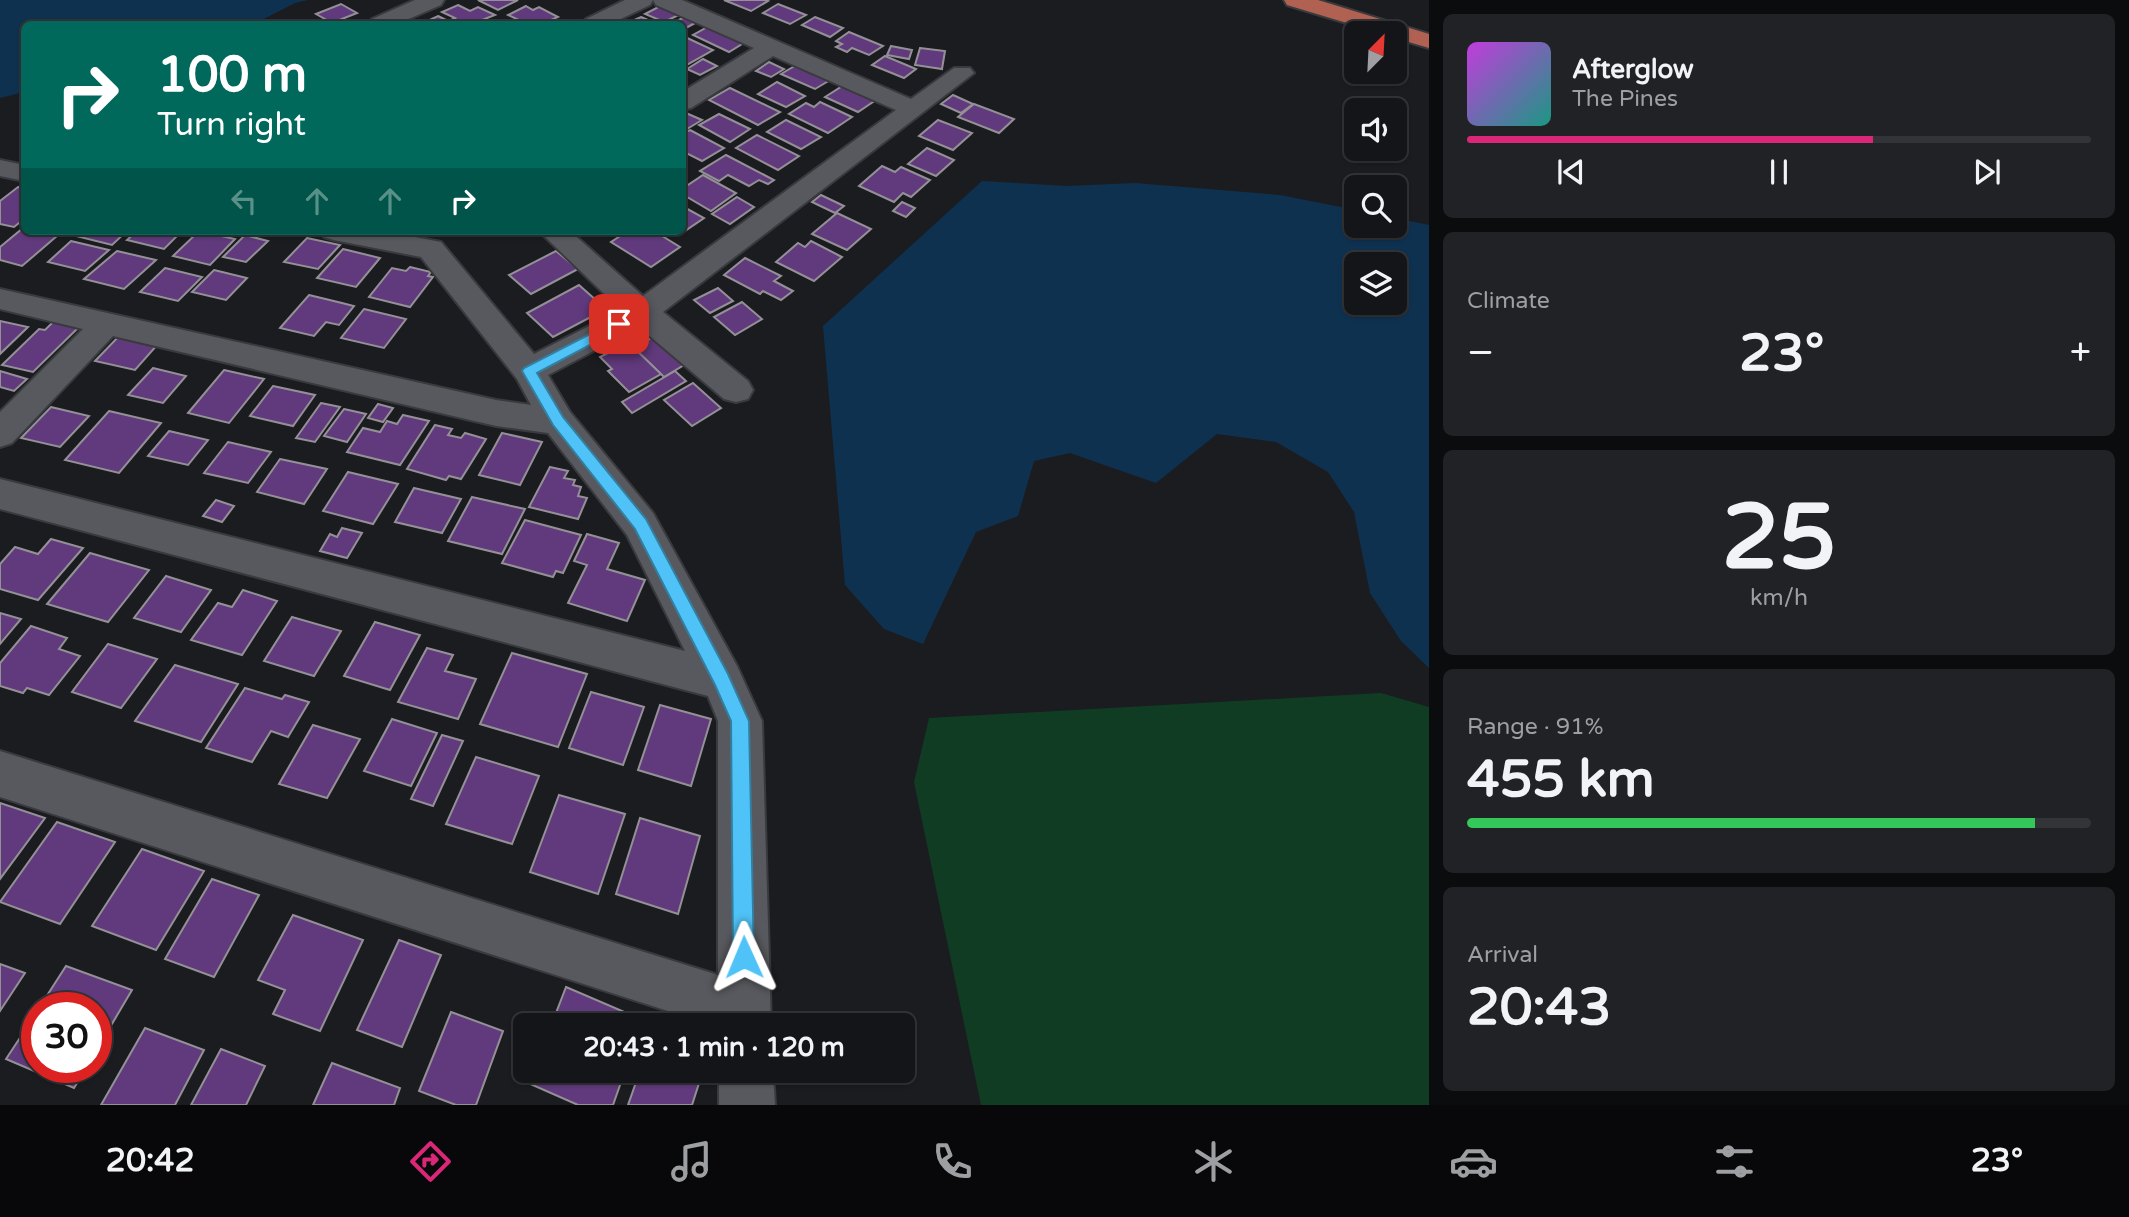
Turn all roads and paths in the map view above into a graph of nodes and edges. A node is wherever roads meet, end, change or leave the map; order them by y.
1 (433, 0) edge
2 (642, 0) edge
3 (664, 0) edge
4 (1295, 0) edge
5 (387, 21) edge
6 (600, 21) edge
7 (1429, 41) edge
8 (772, 47) junction
9 (962, 73) dead end
10 (686, 101) edge
11 (913, 109) junction
12 (0, 168) edge
13 (21, 172) edge
14 (356, 235) edge
15 (557, 235) edge
16 (0, 299) edge
17 (642, 312) junction
18 (108, 323) junction
19 (529, 371) junction
20 (736, 390) dead end
21 (558, 421) junction
22 (0, 434) edge
23 (0, 494) edge
24 (722, 680) junction
25 (0, 774) edge
26 (733, 1013) edge
27 (745, 1013) edge
28 (746, 1083) edge
29 (747, 1105) edge

1 - 5 street
2 - 6 street
3 - 8 street
4 - 7 main road
8 - 10 street
8 - 11 street
9 - 11 street
11 - 17 street
12 - 13 street
14 - 19 street
15 - 17 street
16 - 18 street
17 - 19 street
17 - 20 street
18 - 21 street
18 - 22 street
19 - 21 street
21 - 24 street
23 - 24 street
24 - 27 street
25 - 26 street
28 - 29 street

